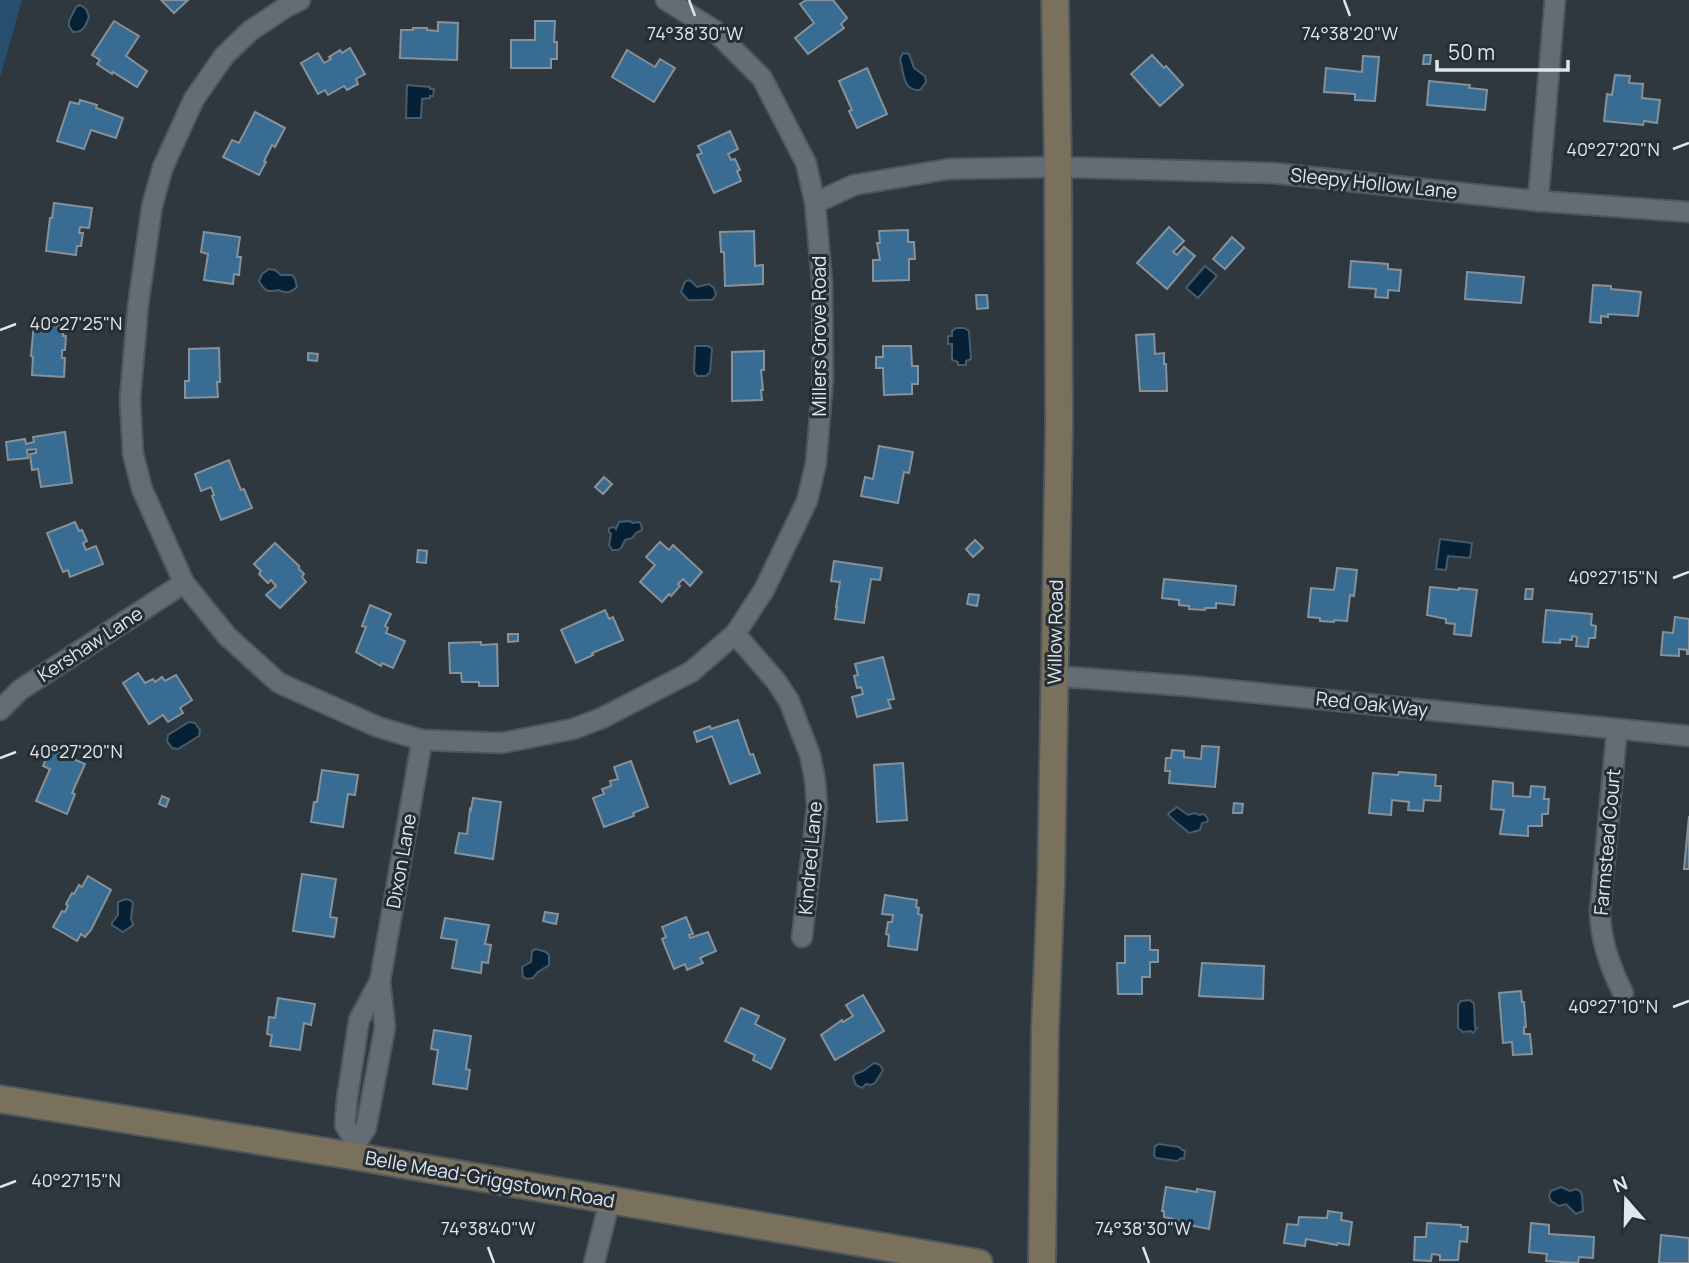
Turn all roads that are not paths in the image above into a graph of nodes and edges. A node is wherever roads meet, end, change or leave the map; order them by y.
1 (300, 0) edge
2 (666, 0) edge
3 (1055, 0) edge
4 (1555, 0) edge
5 (1058, 167) junction
6 (1538, 201) junction
7 (815, 203) junction
8 (1689, 212) edge
9 (184, 583) junction
10 (735, 634) junction
11 (1054, 676) junction
12 (0, 710) edge
13 (1617, 729) junction
14 (1689, 736) edge
15 (422, 740) junction
16 (802, 937) dead end
17 (1623, 993) dead end
18 (0, 1098) edge
19 (354, 1150) junction
20 (610, 1200) junction
21 (594, 1263) edge
22 (979, 1263) edge
23 (1042, 1263) edge

1 - 9 street, Millers Grove Road
2 - 7 street, Millers Grove Road
3 - 5 street, Willow Road
4 - 6 street
5 - 6 street, Sleepy Hollow Lane
5 - 7 street
5 - 11 street, Willow Road
6 - 8 street, Sleepy Hollow Lane
7 - 10 street, Millers Grove Road
9 - 12 street, Kershaw Lane
9 - 15 street, Millers Grove Road
10 - 15 street, Millers Grove Road
10 - 16 street, Kindred Lane
11 - 13 street, Red Oak Way
11 - 23 street, Willow Road
13 - 14 street, Red Oak Way
13 - 17 street, Farmstead Court
15 - 19 street, Dixon Lane
18 - 19 street, Belle Mead-Griggstown Road
19 - 20 street, Belle Mead-Griggstown Road
20 - 21 street
20 - 22 street, Belle Mead-Griggstown Road

